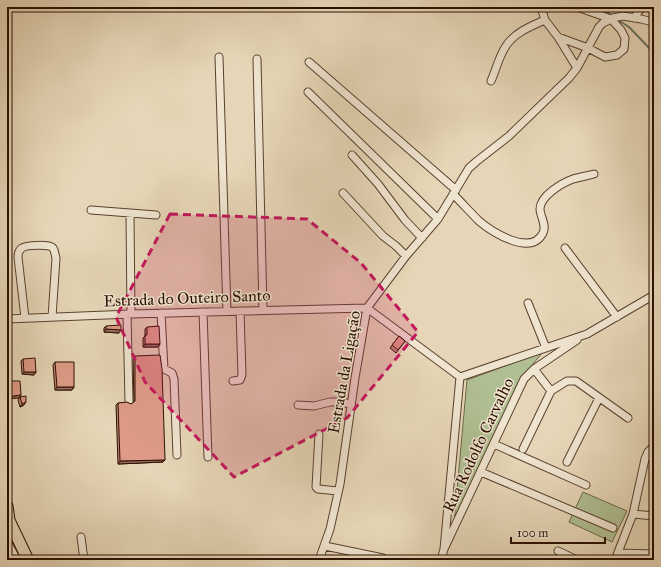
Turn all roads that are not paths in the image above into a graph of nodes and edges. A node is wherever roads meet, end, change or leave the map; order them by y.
1 (541, 7) edge
2 (577, 7) edge
3 (642, 7) edge
4 (634, 18) junction
5 (612, 19) junction
6 (545, 20) junction
7 (654, 24) edge
8 (558, 37) junction
9 (588, 48) junction
10 (219, 58) dead end
11 (256, 59) dead end
12 (309, 62) dead end
13 (577, 68) junction
14 (491, 82) dead end
15 (308, 92) dead end
16 (352, 155) dead end
17 (594, 174) dead end
18 (343, 192) dead end
19 (455, 192) junction
20 (91, 210) dead end
21 (130, 213) junction
22 (156, 215) dead end
23 (438, 219) junction
24 (422, 238) junction
25 (565, 248) dead end
26 (406, 256) junction
27 (654, 296) edge
28 (528, 302) dead end
29 (367, 308) junction
30 (240, 310) junction
31 (263, 310) junction
32 (227, 311) junction
33 (204, 312) junction
34 (161, 313) junction
35 (129, 314) junction
36 (52, 317) junction
37 (617, 317) junction
38 (24, 318) junction
39 (7, 319) edge
40 (587, 334) junction
41 (546, 348) junction
42 (534, 369) junction
43 (460, 377) junction
44 (233, 380) dead end
45 (551, 391) junction
46 (599, 398) junction
47 (128, 402) edge
48 (351, 404) junction
49 (298, 405) dead end
50 (628, 418) dead end
51 (319, 434) dead end
52 (494, 444) junction
53 (654, 446) edge
54 (523, 449) dead end
55 (177, 455) dead end
56 (208, 457) dead end
57 (567, 462) dead end
58 (481, 472) junction
59 (586, 485) dead end
60 (338, 491) junction
61 (7, 506) edge
62 (633, 514) junction
63 (654, 516) edge
64 (8, 522) edge
65 (613, 528) dead end
66 (81, 537) dead end
67 (7, 542) edge
68 (325, 546) junction
69 (444, 549) junction
70 (558, 551) dead end
71 (618, 553) junction
72 (654, 554) edge
73 (7, 557) edge
74 (383, 558) dead end
75 (9, 560) edge
76 (17, 560) edge
77 (23, 560) edge
78 (28, 560) edge
79 (84, 560) edge
80 (320, 560) edge
81 (441, 560) edge
82 (577, 560) edge
83 (615, 560) edge

1 - 6 street
2 - 5 street
3 - 4 street
4 - 5 street
4 - 7 street
5 - 9 street
5 - 9 street
6 - 8 street
6 - 14 street
8 - 9 street
8 - 13 street
9 - 13 street, Estrada da Ligação
10 - 32 street
11 - 31 street
12 - 19 street
13 - 19 street, Estrada da Ligação
15 - 23 street
16 - 24 street
17 - 19 street
18 - 26 street
19 - 23 street, Estrada da Ligação
20 - 21 street
21 - 22 street
21 - 35 street
23 - 24 street, Estrada da Ligação
24 - 26 street, Estrada da Ligação
25 - 37 street
26 - 29 street, Estrada da Ligação
27 - 37 street
28 - 41 street
29 - 31 street, Estrada do Outeiro Santo
29 - 43 street
29 - 48 street, Estrada da Ligação
30 - 31 street, Estrada do Outeiro Santo
30 - 32 street, Estrada do Outeiro Santo
30 - 44 street
32 - 33 street, Estrada do Outeiro Santo
33 - 34 street, Estrada do Outeiro Santo
33 - 56 street
34 - 35 street, Estrada do Outeiro Santo
34 - 55 street
35 - 36 street, Estrada do Outeiro Santo
35 - 47 street
36 - 38 street, Estrada do Outeiro Santo
36 - 38 street
37 - 40 street
38 - 39 street, Estrada do Outeiro Santo
40 - 41 street
40 - 42 street, Rua Rodolfo Carvalho
41 - 43 street
42 - 45 street
42 - 52 street, Rua Rodolfo Carvalho
43 - 69 street
45 - 46 street
45 - 54 street
46 - 50 street
46 - 57 street
48 - 49 street
48 - 60 street, Estrada da Ligação
51 - 60 street
52 - 58 street, Rua Rodolfo Carvalho
52 - 59 street
53 - 62 street
58 - 65 street
58 - 69 street, Rua Rodolfo Carvalho
60 - 68 street, Estrada da Ligação
61 - 64 highway
62 - 63 street
62 - 71 street
64 - 77 street
64 - 78 highway
66 - 79 street
67 - 76 street
68 - 74 street
68 - 80 street, Estrada da Ligação
69 - 81 street
70 - 82 street
71 - 72 street
71 - 83 street
73 - 75 highway

